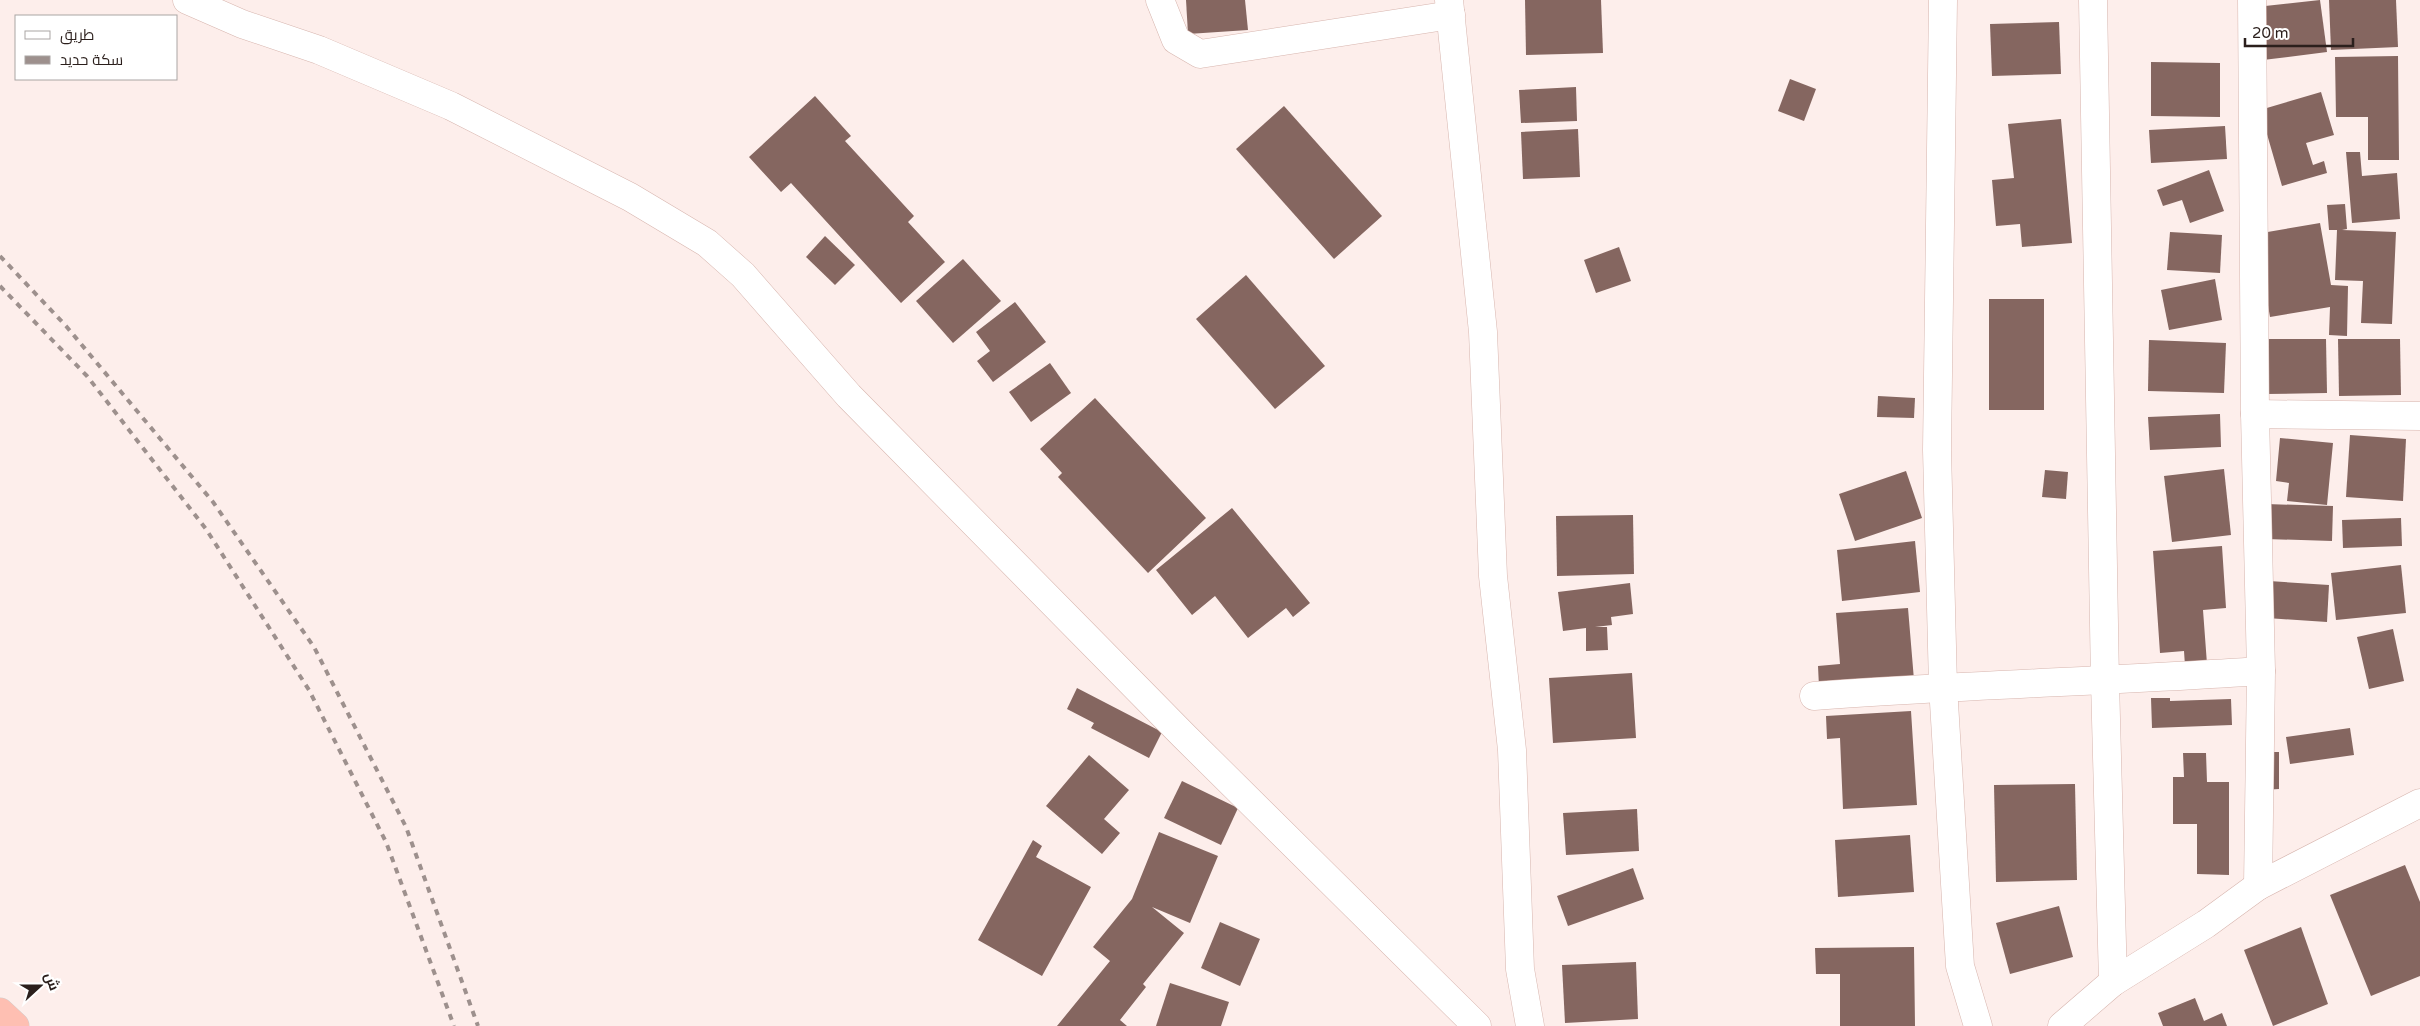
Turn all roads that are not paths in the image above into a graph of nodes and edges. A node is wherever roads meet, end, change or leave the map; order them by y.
1 (187, 0) edge
2 (1160, 0) edge
3 (1943, 0) edge
4 (2093, 0) edge
5 (2252, 0) edge
6 (1450, 7) edge
7 (2255, 414) junction
8 (2420, 416) edge
9 (2261, 672) junction
10 (2105, 681) junction
11 (1943, 686) junction
12 (1814, 696) dead end
13 (2420, 803) edge
14 (2258, 886) junction
15 (2113, 982) junction
16 (0, 1012) edge
17 (15, 1026) edge
18 (1477, 1026) edge
19 (1530, 1026) edge
20 (1978, 1026) edge
21 (2062, 1026) edge

1 - 18 street
2 - 6 street
3 - 11 street
4 - 10 street
5 - 7 street
6 - 19 street
7 - 8 street
7 - 9 street
9 - 10 street
9 - 14 street
10 - 11 street
10 - 15 street
11 - 12 street
11 - 20 street
13 - 14 street
14 - 15 street
15 - 21 street
16 - 17 highway

